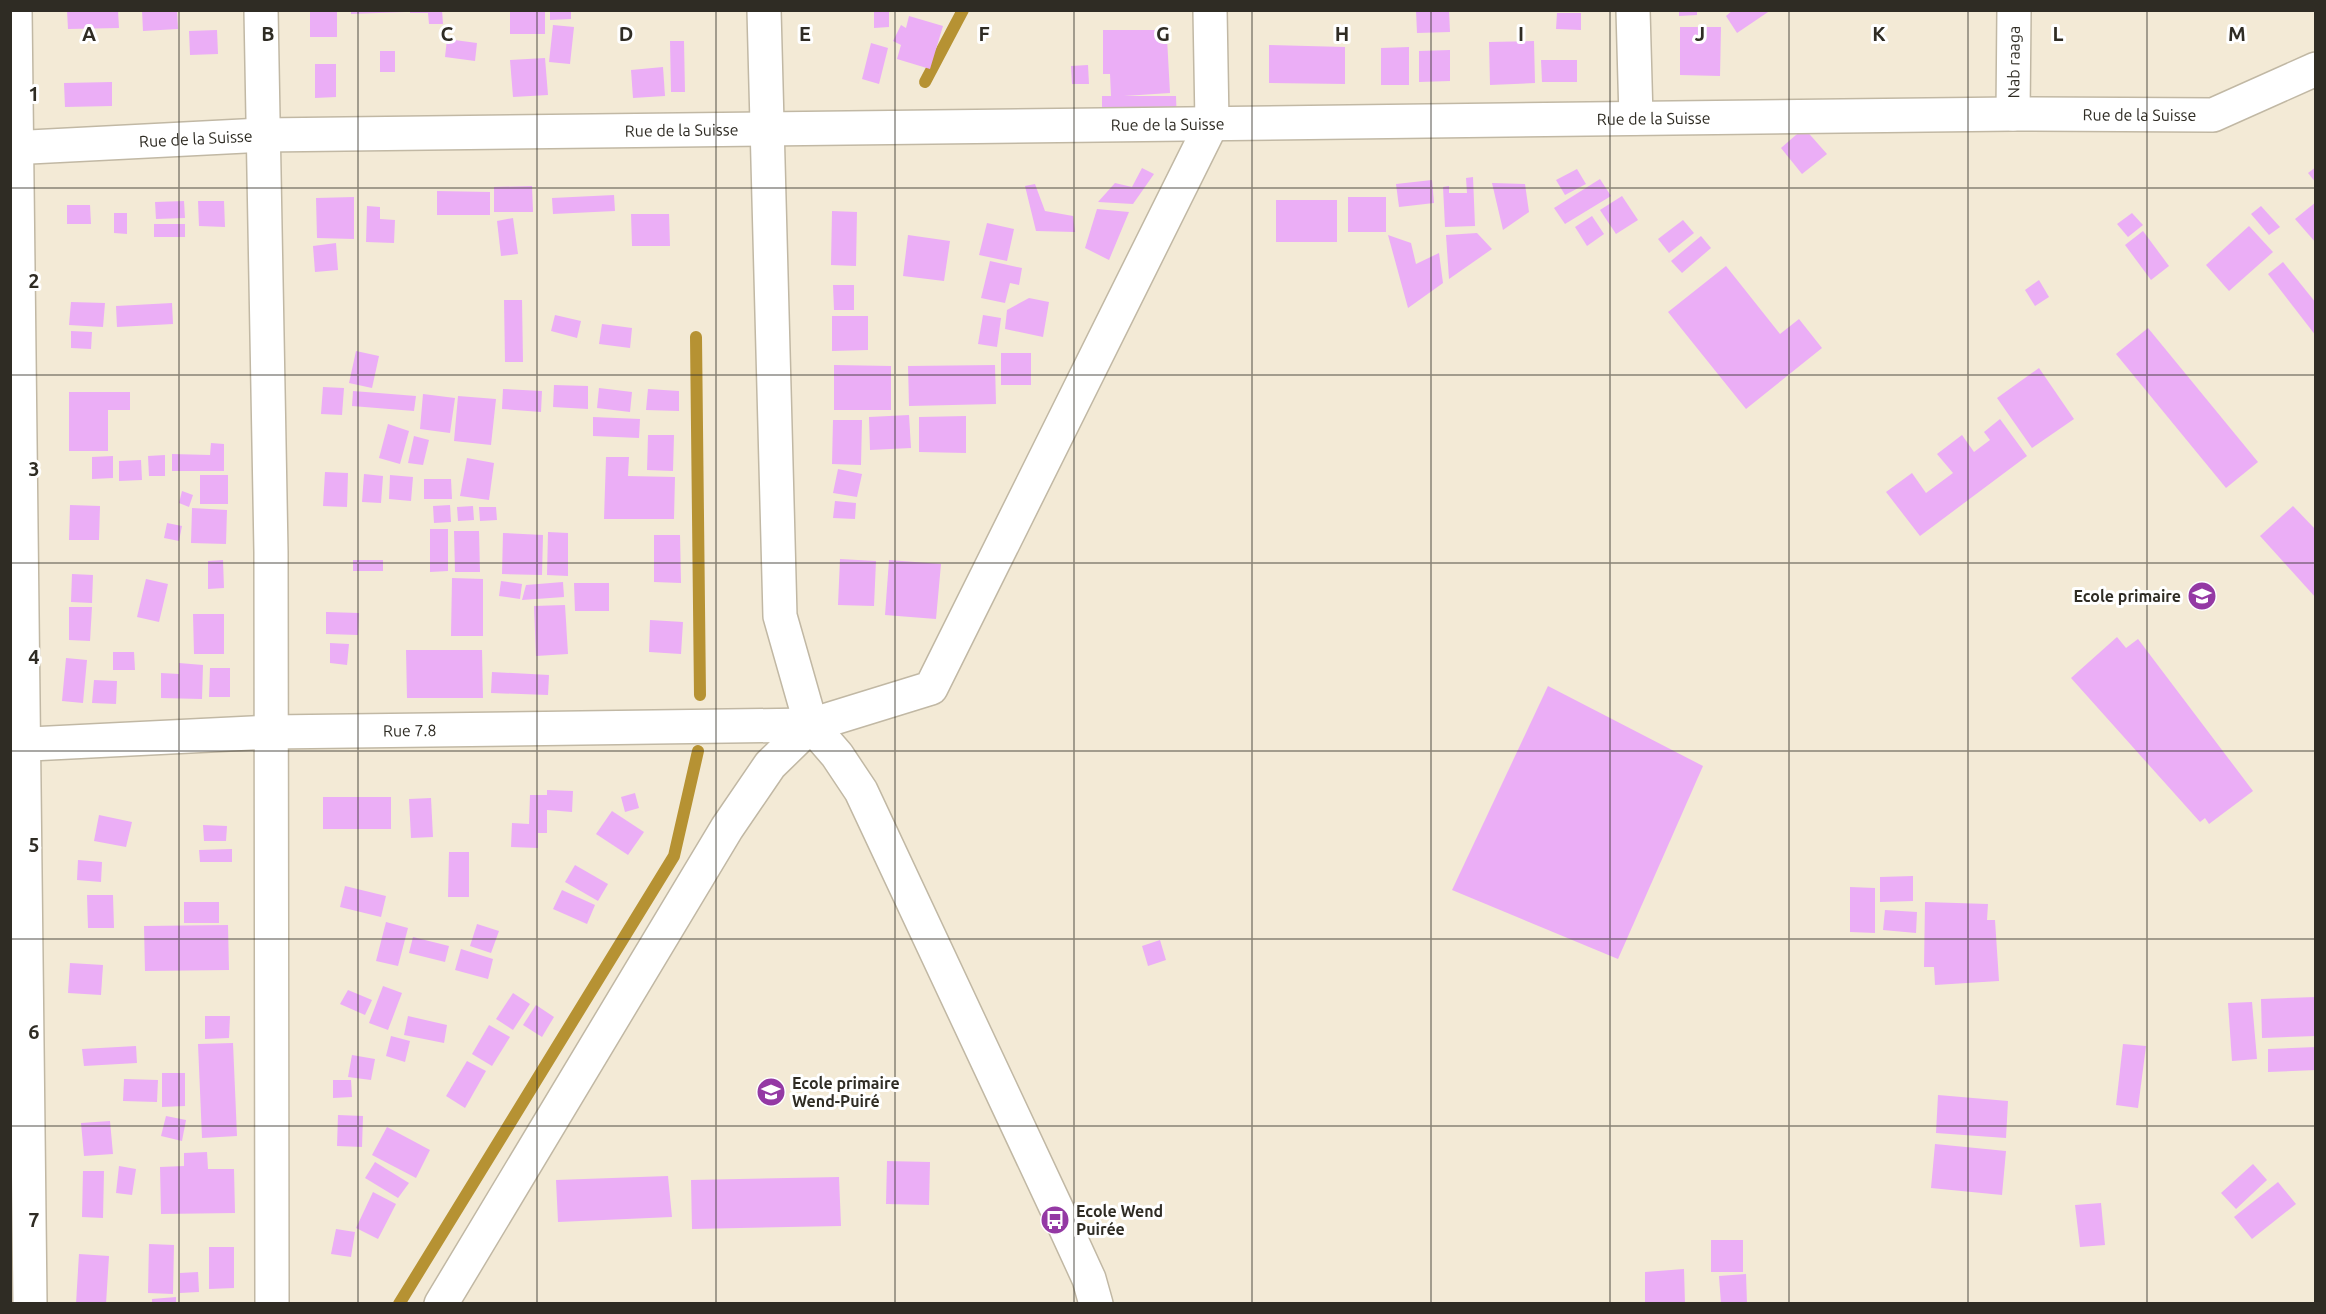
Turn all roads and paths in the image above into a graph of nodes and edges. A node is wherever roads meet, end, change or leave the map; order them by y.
1 (15, 10) edge
2 (261, 10) edge
3 (764, 10) edge
4 (1210, 10) edge
5 (1633, 10) edge
6 (2014, 10) edge
7 (2316, 69) edge
8 (2013, 114) junction
9 (1635, 118) junction
10 (1212, 123) junction
11 (767, 129) junction
12 (263, 135) junction
13 (14, 148) edge
14 (811, 725) junction
15 (271, 732) junction
16 (17, 745) edge
17 (30, 1304) edge
18 (272, 1304) edge
19 (441, 1304) edge
20 (1096, 1304) edge

1 - 13 street
2 - 12 street
3 - 11 street
4 - 10 street
5 - 9 street
6 - 8 street, Nab raaga
7 - 8 street, Rue de la Suisse
8 - 9 street, Rue de la Suisse
9 - 10 street, Rue de la Suisse
10 - 11 street, Rue de la Suisse
10 - 14 street
11 - 12 street, Rue de la Suisse
11 - 14 street
12 - 13 street, Rue de la Suisse
12 - 15 street
13 - 16 street
14 - 15 street, Rue 7.8
14 - 19 street
14 - 20 street
15 - 16 street, Rue 7.8
15 - 18 street
16 - 17 street

